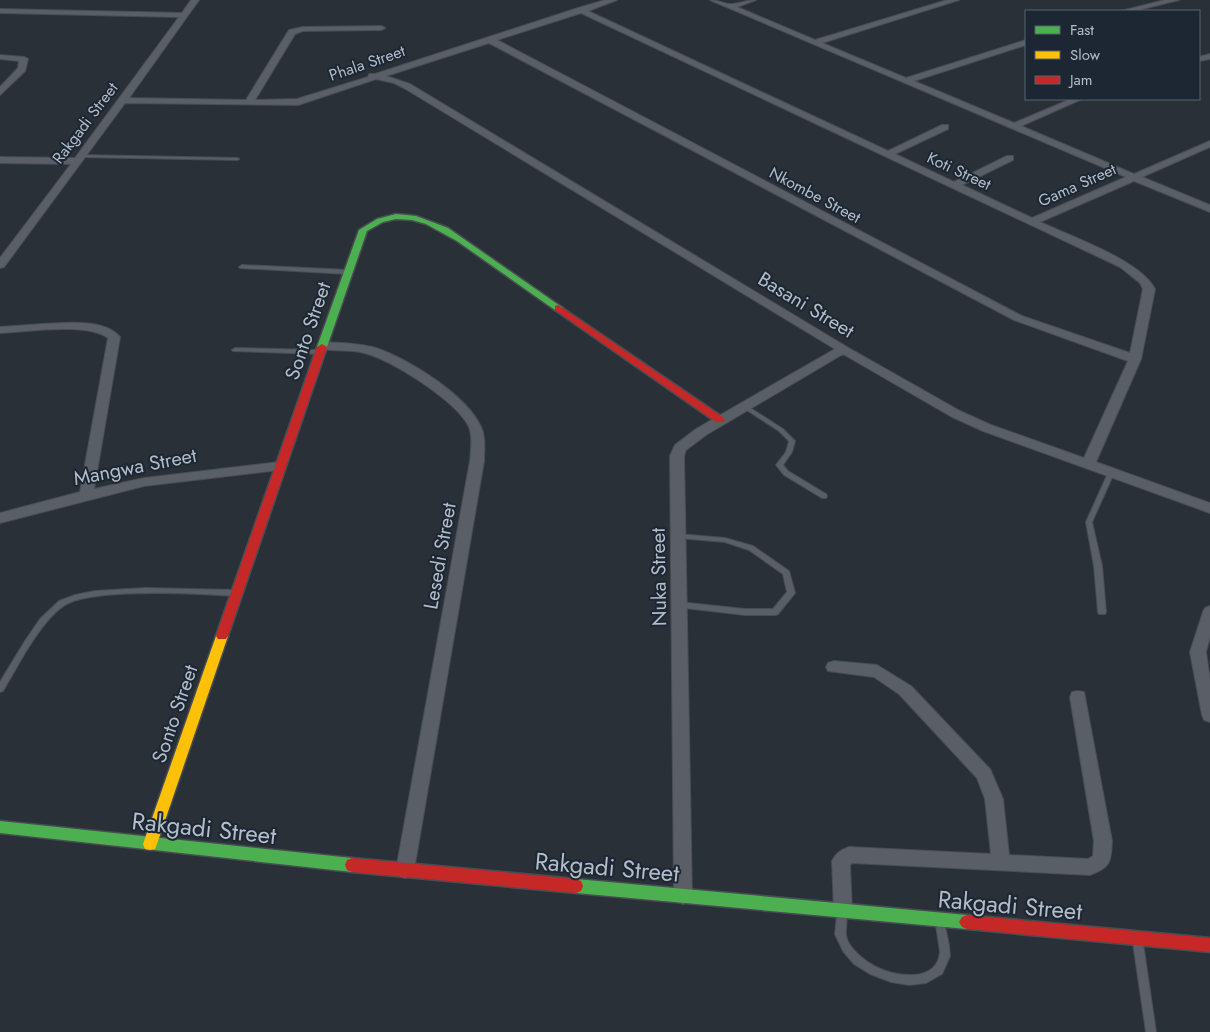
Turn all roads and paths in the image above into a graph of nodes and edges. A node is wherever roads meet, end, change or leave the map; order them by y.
1 (195, 0) edge
2 (612, 0) edge
3 (714, 0) edge
4 (752, 0) edge
5 (955, 0) edge
6 (1175, 0) edge
7 (729, 6) junction
8 (580, 10) junction
9 (1130, 10) edge
10 (0, 11) edge
11 (184, 15) junction
12 (381, 28) dead end
13 (490, 40) junction
14 (815, 42) junction
15 (1025, 42) edge
16 (0, 57) edge
17 (416, 62) junction
18 (372, 76) junction
19 (908, 80) junction
20 (407, 86) junction
21 (0, 92) edge
22 (124, 100) junction
23 (1076, 100) edge
24 (249, 103) junction
25 (1014, 126) junction
26 (946, 127) dead end
27 (1210, 144) edge
28 (888, 154) junction
29 (78, 158) junction
30 (1010, 158) dead end
31 (237, 159) dead end
32 (0, 160) edge
33 (1133, 176) junction
34 (955, 185) junction
35 (1210, 209) edge
36 (1033, 221) junction
37 (0, 265) edge
38 (242, 267) dead end
39 (348, 272) junction
40 (0, 330) edge
41 (322, 349) junction
42 (843, 349) junction
43 (235, 350) dead end
44 (1134, 358) junction
45 (744, 406) junction
46 (720, 420) junction
47 (1088, 465) junction
48 (279, 466) junction
49 (1111, 473) junction
50 (86, 495) junction
51 (824, 496) dead end
52 (1210, 508) edge
53 (0, 518) edge
54 (678, 536) junction
55 (236, 593) junction
56 (679, 605) junction
57 (1102, 612) dead end
58 (1210, 612) edge
59 (834, 667) dead end
60 (0, 689) edge
61 (1207, 693) edge
62 (1078, 697) dead end
63 (1210, 715) edge
64 (0, 826) edge
65 (150, 844) junction
66 (1001, 862) junction
67 (405, 870) junction
68 (684, 896) junction
69 (843, 911) junction
70 (941, 920) junction
71 (1137, 938) junction
72 (1210, 945) edge
73 (1150, 1032) edge

1 - 11 street, Rakgadi Street
2 - 8 street, Phala Street
3 - 7 street
4 - 7 street
5 - 14 street
6 - 9 street
7 - 14 street
8 - 13 street, Phala Street
8 - 28 street, Koti Street
10 - 11 street
11 - 22 street, Rakgadi Street
12 - 24 street
13 - 17 street, Phala Street
13 - 44 street, Nkombe Street
14 - 19 street
15 - 19 street
16 - 21 street
17 - 18 street, Phala Street
17 - 20 street
18 - 20 street, Basani Street
18 - 24 street, Phala Street
19 - 25 street
20 - 42 street, Basani Street
22 - 24 street, Phala Street
22 - 29 street, Rakgadi Street
23 - 25 street
25 - 33 street
26 - 28 street
27 - 33 street, Gama Street
28 - 34 street, Koti Street
29 - 31 lane
29 - 32 street
29 - 37 street, Rakgadi Street
30 - 34 street
33 - 35 street
33 - 36 street, Gama Street
34 - 36 street, Koti Street
36 - 44 street, Koti Street
38 - 39 lane
39 - 41 street, Sonto Street
39 - 46 street, Sonto Street
40 - 50 street
41 - 43 lane
41 - 48 street, Sonto Street
41 - 67 street, Lesedi Street
42 - 45 street, Nuka Street
42 - 47 street, Basani Street
44 - 47 street, Koti Street
45 - 46 street, Nuka Street
45 - 51 lane
46 - 54 street, Nuka Street
47 - 49 street, Basani Street
48 - 50 street, Mangwa Street
48 - 55 street, Sonto Street
49 - 52 street, Basani Street
49 - 57 lane
50 - 53 street, Mangwa Street
54 - 56 street, Nuka Street
54 - 56 lane
55 - 60 lane
55 - 65 street, Sonto Street
56 - 68 street, Nuka Street
58 - 61 street
59 - 66 street
61 - 63 street
62 - 66 street
64 - 65 street, Rakgadi Street
65 - 67 street, Rakgadi Street
66 - 69 street
67 - 68 street, Rakgadi Street
68 - 69 street, Rakgadi Street
69 - 70 street, Rakgadi Street
69 - 70 lane
70 - 71 street, Rakgadi Street
71 - 72 street, Rakgadi Street
71 - 73 lane

